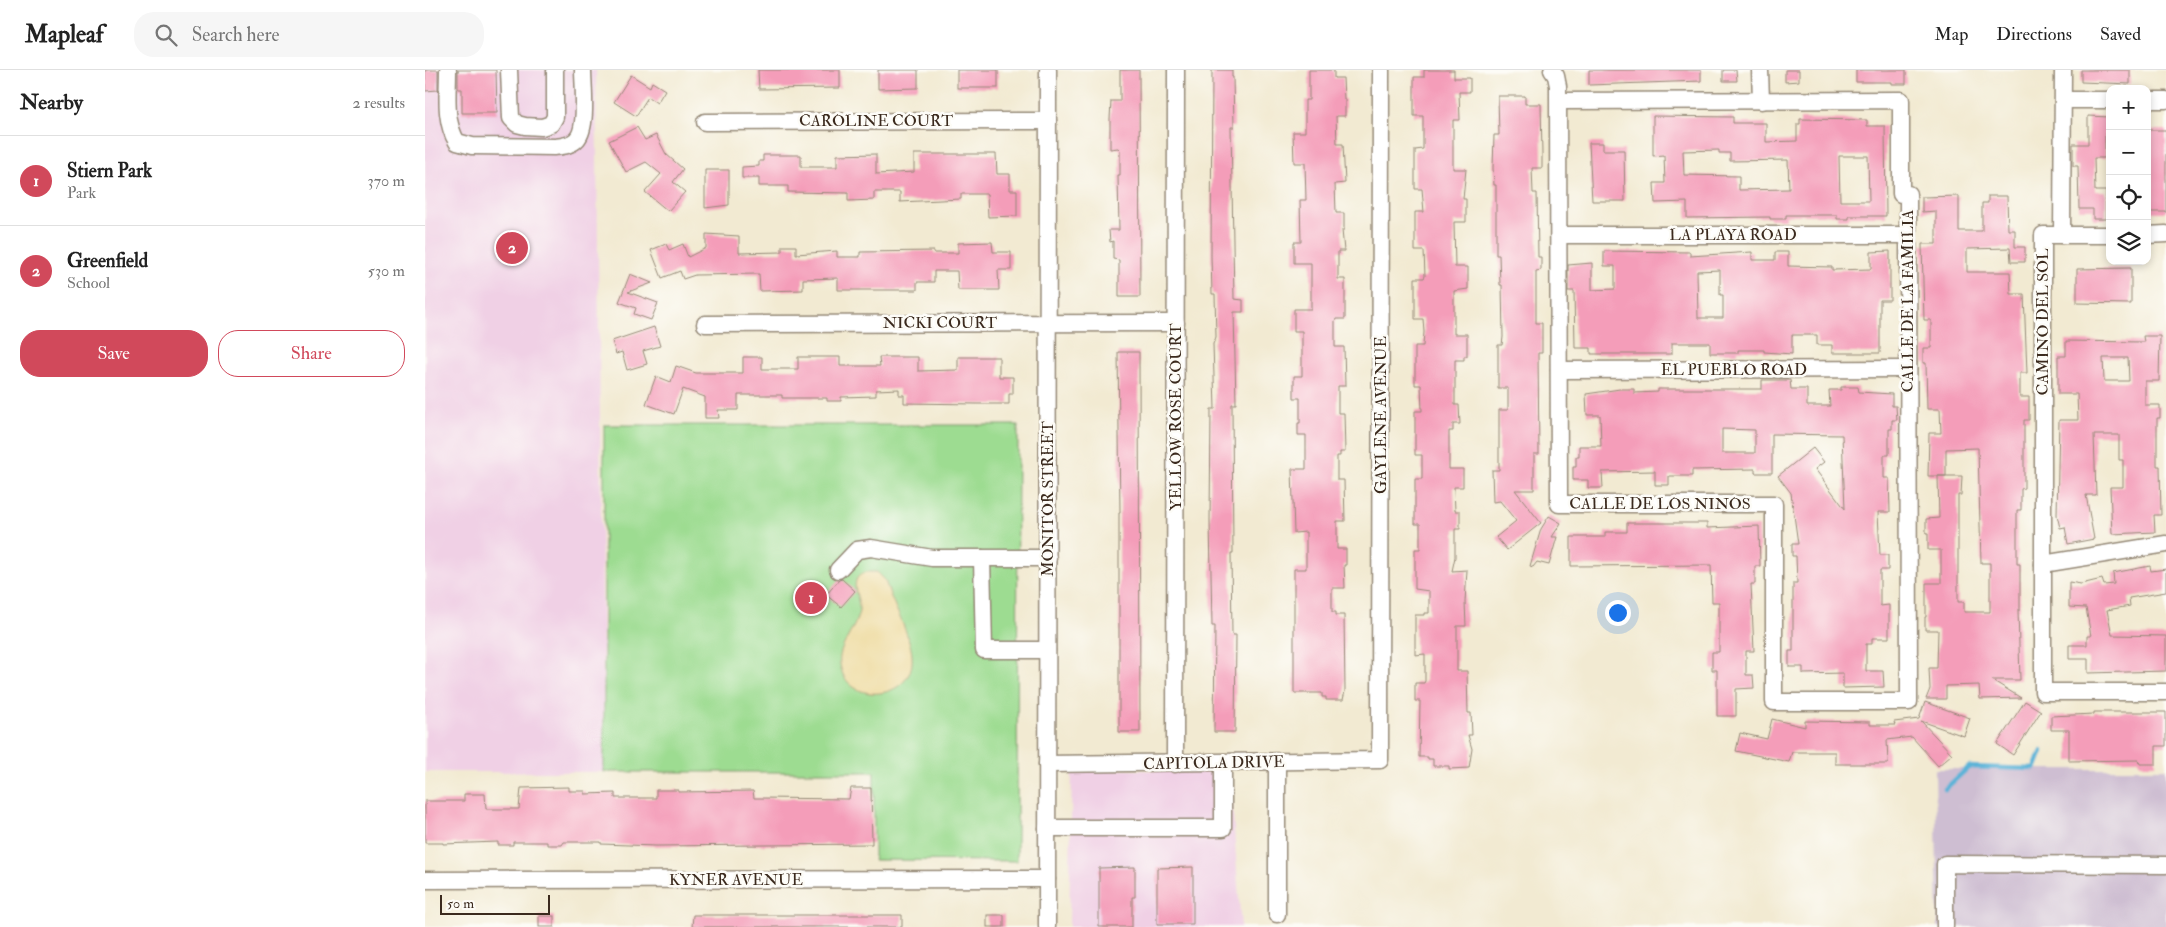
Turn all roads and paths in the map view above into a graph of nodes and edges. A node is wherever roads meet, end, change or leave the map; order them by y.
1 (448, 70) edge
2 (509, 70) edge
3 (555, 70) edge
4 (583, 70) edge
5 (1048, 70) edge
6 (1176, 70) edge
7 (1381, 70) edge
8 (1551, 70) edge
9 (1760, 70) edge
10 (2063, 70) edge
11 (2063, 100) junction
12 (2106, 100) edge
13 (2151, 100) edge
14 (2166, 100) edge
15 (1558, 101) junction
16 (1761, 101) junction
17 (1048, 121) junction
18 (705, 122) dead end
19 (2151, 234) edge
20 (2166, 234) edge
21 (1559, 235) junction
22 (1908, 235) junction
23 (2062, 235) junction
24 (2106, 235) edge
25 (1048, 323) junction
26 (1176, 323) junction
27 (705, 324) dead end
28 (1908, 369) junction
29 (1559, 370) junction
30 (2166, 544) edge
31 (982, 558) junction
32 (1048, 558) junction
33 (2043, 564) junction
34 (838, 570) dead end
35 (1047, 650) junction
36 (2166, 692) edge
37 (1909, 702) joint
38 (1380, 760) joint
39 (1277, 762) junction
40 (1223, 763) junction
41 (1047, 764) junction
42 (1175, 764) junction
43 (1047, 828) junction
44 (2166, 865) edge
45 (1047, 879) junction
46 (425, 880) edge
47 (1277, 914) dead end
48 (1047, 927) edge
49 (1945, 927) edge

1 - 4 street
2 - 3 street
5 - 17 street, MONITOR STREET
6 - 26 street, YELLOW ROSE COURT
7 - 38 street, GAYLENE AVENUE
8 - 15 street, CALLE DE LOS NINOS
9 - 16 street
10 - 11 street, CAMINO DEL SOL
11 - 12 street
11 - 23 street, CAMINO DEL SOL
13 - 14 street
15 - 16 street, CALLE DE LA FAMILIA
15 - 21 street, CALLE DE LOS NINOS
16 - 22 street, CALLE DE LA FAMILIA
17 - 18 street, CAROLINE COURT
17 - 25 street, MONITOR STREET
19 - 20 street
21 - 22 street, LA PLAYA ROAD
21 - 29 street, CALLE DE LOS NINOS
22 - 28 street, CALLE DE LA FAMILIA
23 - 24 street
23 - 33 street, CAMINO DEL SOL
25 - 26 street, NICKI COURT
25 - 27 street, NICKI COURT
25 - 32 street, MONITOR STREET
26 - 42 street, YELLOW ROSE COURT
28 - 29 street, EL PUEBLO ROAD
28 - 37 street, CALLE DE LA FAMILIA
29 - 37 street, CALLE DE LOS NINOS
30 - 33 street
31 - 32 street
31 - 34 street
31 - 35 street
32 - 35 street, MONITOR STREET
33 - 36 street
35 - 41 street, MONITOR STREET
38 - 39 street, CAPITOLA DRIVE
39 - 40 street, CAPITOLA DRIVE
39 - 47 street
40 - 42 street, CAPITOLA DRIVE
40 - 43 street
41 - 42 street, CAPITOLA DRIVE
41 - 43 street, MONITOR STREET
43 - 45 street, MONITOR STREET
44 - 49 street
45 - 46 street, KYNER AVENUE
45 - 48 street, MONITOR STREET

